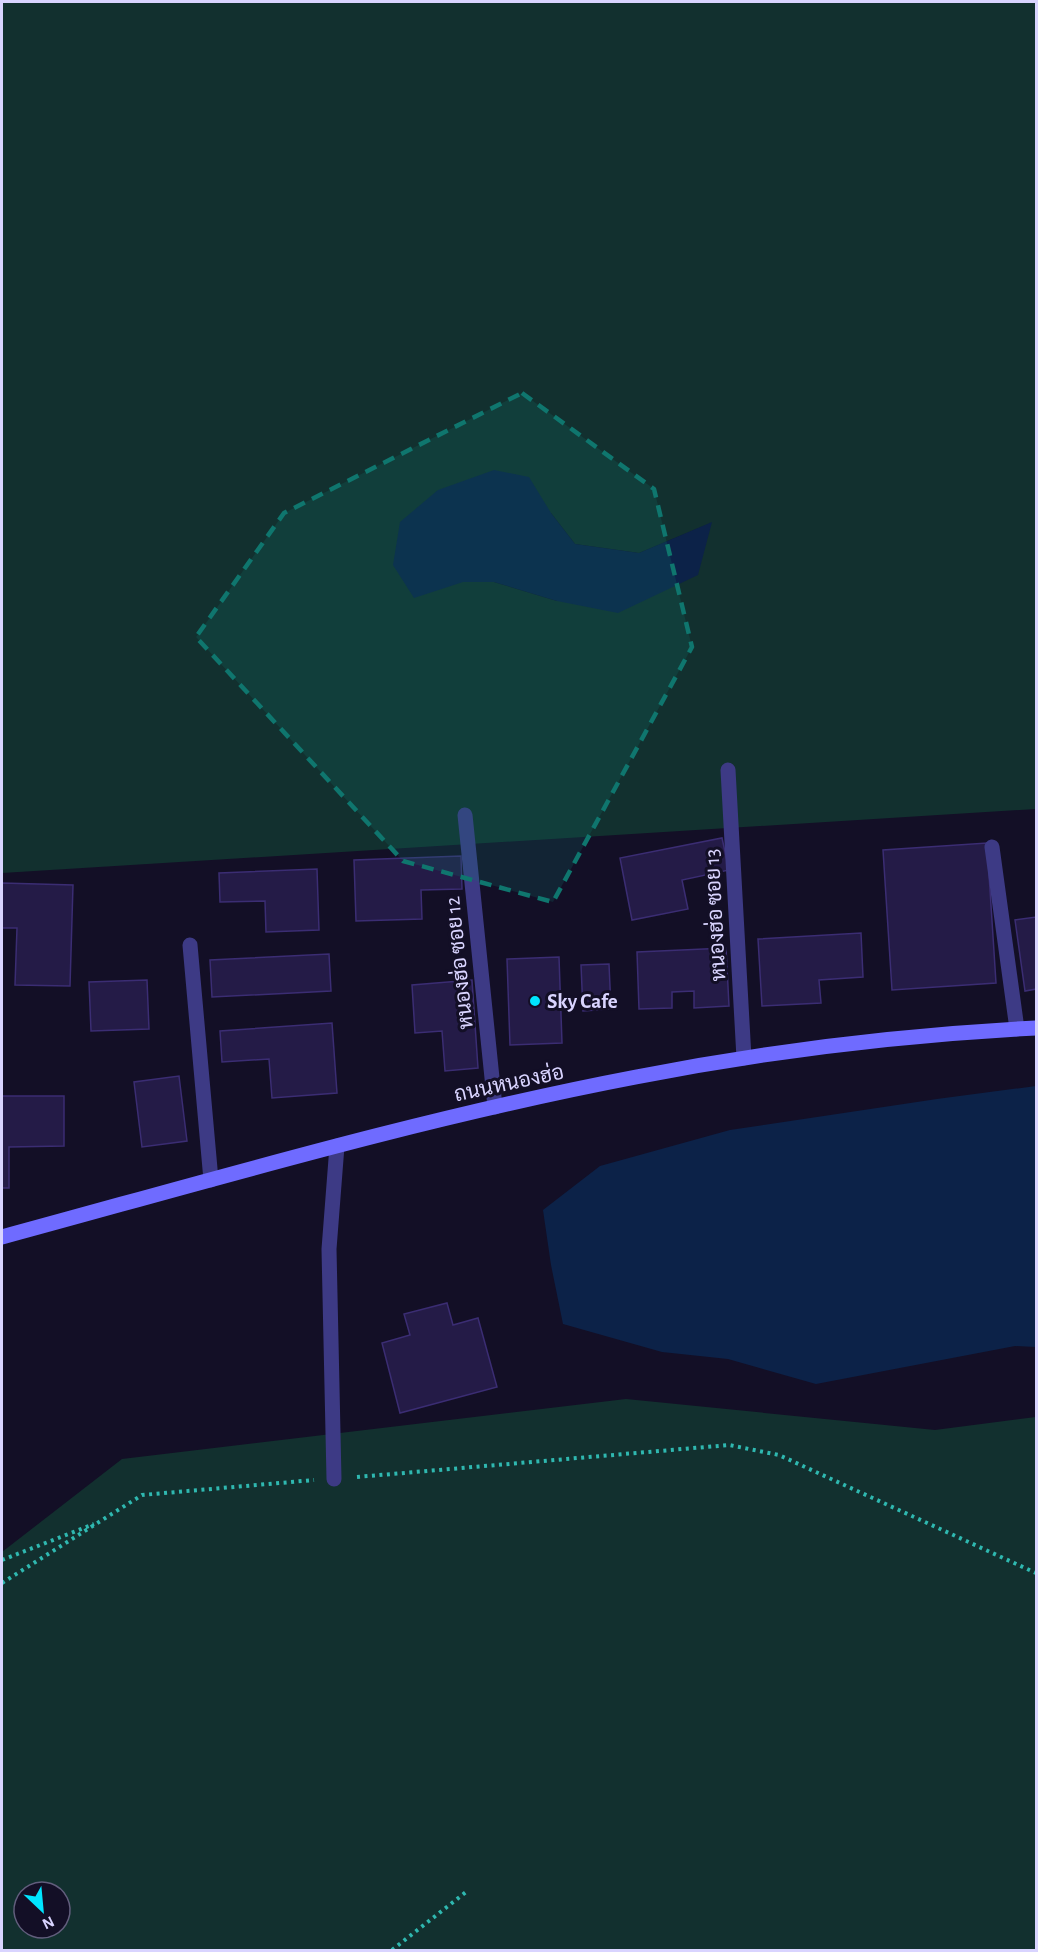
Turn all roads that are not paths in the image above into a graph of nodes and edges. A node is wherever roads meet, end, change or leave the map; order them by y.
1 (728, 770) dead end
2 (465, 815) dead end
3 (992, 847) dead end
4 (190, 945) dead end
5 (1036, 1028) edge
6 (1017, 1029) junction
7 (744, 1058) junction
8 (495, 1107) junction
9 (337, 1146) junction
10 (211, 1180) junction
11 (2, 1237) edge
12 (334, 1479) road end

1 - 7 street, หนองฮ่อ ซอย 13
2 - 8 street, หนองฮ่อ ซอย 12
3 - 6 street
4 - 10 street
5 - 6 main road, ถนนหนองฮ่อ
6 - 7 main road, ถนนหนองฮ่อ
7 - 8 main road, ถนนหนองฮ่อ
8 - 9 main road, ถนนหนองฮ่อ
9 - 10 main road, ถนนหนองฮ่อ
9 - 12 street
10 - 11 main road, ถนนหนองฮ่อ

